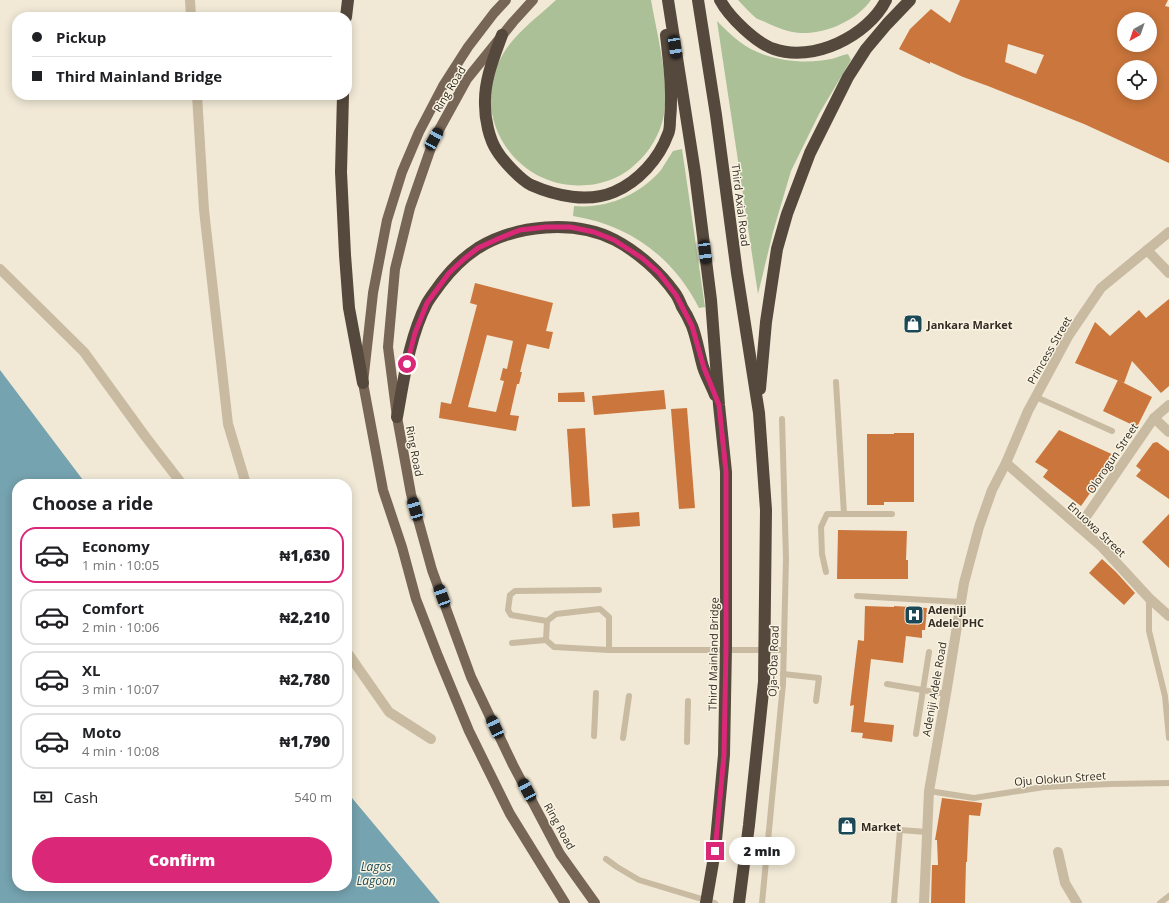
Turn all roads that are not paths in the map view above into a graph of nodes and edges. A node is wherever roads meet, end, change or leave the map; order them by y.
1 (190, 0) edge
2 (348, 0) edge
3 (506, 0) edge
4 (533, 0) edge
5 (663, 0) edge
6 (668, 0) edge
7 (698, 0) edge
8 (720, 0) edge
9 (886, 0) edge
10 (910, 0) edge
11 (191, 12) edge
12 (347, 12) edge
13 (502, 35) junction
14 (197, 100) edge
15 (343, 100) edge
16 (1169, 232) edge
17 (1147, 250) junction
18 (0, 269) edge
19 (1169, 273) edge
20 (836, 382) dead end
21 (363, 383) junction
22 (1036, 397) junction
23 (719, 405) junction
24 (1169, 405) edge
25 (759, 410) junction
26 (397, 417) junction
27 (1154, 418) junction
28 (782, 419) dead end
29 (1112, 431) dead end
30 (1169, 432) edge
31 (1006, 463) junction
32 (178, 479) edge
33 (244, 479) edge
34 (844, 514) junction
35 (892, 514) dead end
36 (1079, 528) junction
37 (826, 572) dead end
38 (599, 590) dead end
39 (857, 596) dead end
40 (1149, 598) junction
41 (961, 602) junction
42 (1169, 616) edge
43 (547, 621) junction
44 (546, 640) junction
45 (512, 643) dead end
46 (609, 650) junction
47 (784, 650) junction
48 (929, 652) dead end
49 (352, 659) edge
50 (784, 674) junction
51 (887, 684) dead end
52 (923, 690) junction
53 (596, 693) dead end
54 (946, 694) junction
55 (629, 696) dead end
56 (688, 701) dead end
57 (816, 702) dead end
58 (916, 734) dead end
59 (594, 736) dead end
60 (623, 738) dead end
61 (1169, 738) edge
62 (431, 739) dead end
63 (687, 742) dead end
64 (1169, 783) edge
65 (929, 791) junction
66 (927, 832) junction
67 (1058, 852) dead end
68 (606, 859) dead end
69 (1169, 896) edge
70 (565, 903) edge
71 (595, 903) edge
72 (706, 903) edge
73 (715, 903) edge
74 (739, 903) edge
75 (762, 903) edge
76 (894, 903) edge
77 (924, 903) edge
78 (1077, 903) edge
79 (1160, 903) edge

1 - 11 street
2 - 12 highway
3 - 21 main road, Ring Road
4 - 13 main road, Ring Road
5 - 13 highway
6 - 23 highway
7 - 25 highway, Third Axial Road
8 - 9 highway
10 - 25 highway
13 - 26 main road, Ring Road
14 - 33 street
15 - 21 highway
16 - 17 street, Princess Street
17 - 19 street
17 - 22 street, Princess Street
18 - 32 street
20 - 34 lane
21 - 70 main road
22 - 29 lane
22 - 31 street, Princess Street
23 - 26 highway
23 - 72 highway, Third Mainland Bridge
24 - 27 street, Olorogun Street
25 - 74 highway
26 - 71 main road, Ring Road
27 - 30 street
27 - 36 street, Olorogun Street
28 - 47 lane, Oja-Oba Road
31 - 36 street, Enuowa Street
31 - 41 street, Adeniji Adele Road
34 - 35 lane
34 - 37 lane
36 - 40 street, Enuowa Street
38 - 43 lane
39 - 41 lane
40 - 42 street, Enuowa Street
40 - 61 lane
41 - 54 street, Adeniji Adele Road
43 - 44 lane
43 - 46 lane
44 - 45 lane
44 - 46 lane
46 - 47 lane
47 - 50 lane, Oja-Oba Road
48 - 52 lane
49 - 62 street
50 - 57 lane
50 - 75 lane, Oja-Oba Road
51 - 52 lane
52 - 54 lane
52 - 58 lane
53 - 59 lane
54 - 65 street, Adeniji Adele Road
55 - 60 lane
56 - 63 lane
64 - 65 lane, Oju Olokun Street
65 - 66 street, Adeniji Adele Road
66 - 76 lane
66 - 77 street, Adeniji Adele Road
67 - 78 street
68 - 73 lane
69 - 79 lane

